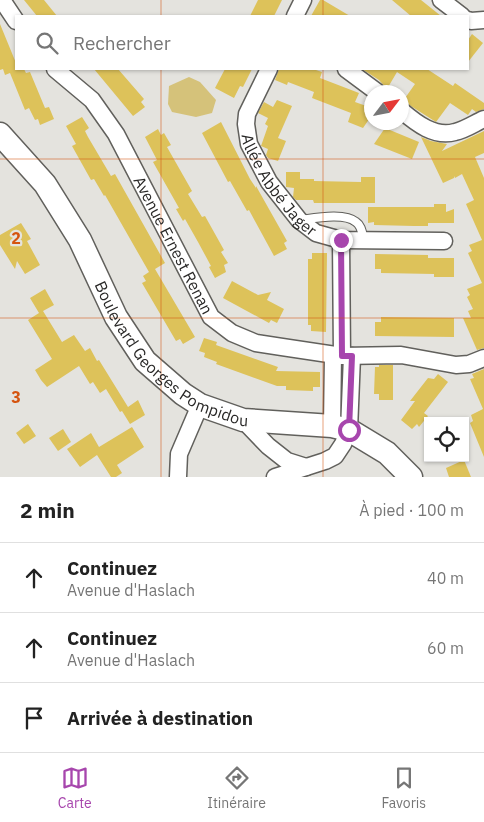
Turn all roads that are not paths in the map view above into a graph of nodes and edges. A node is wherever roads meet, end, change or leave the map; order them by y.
1 (2, 0) edge
2 (303, 0) edge
3 (441, 0) edge
4 (296, 15) edge
5 (461, 15) edge
6 (15, 19) edge
7 (469, 20) edge
8 (484, 20) edge
9 (56, 70) edge
10 (269, 70) edge
11 (347, 70) edge
12 (368, 85) edge
13 (409, 117) edge
14 (484, 119) edge
15 (0, 134) edge
16 (299, 220) junction
17 (341, 240) junction
18 (364, 240) junction
19 (444, 242) dead end
20 (342, 355) junction
21 (484, 358) edge
22 (200, 405) junction
23 (243, 420) junction
24 (340, 428) junction
25 (306, 467) junction
26 (178, 477) edge
27 (275, 477) edge
28 (412, 477) edge

1 - 6 street
2 - 4 street
3 - 5 street
7 - 8 street
9 - 20 street, Avenue Ernest Renan
10 - 16 street, Allée Abbé Jager
11 - 12 street
13 - 14 street
15 - 22 main road, Boulevard Georges Pompidou
16 - 17 street, Allée Abbé Jager
16 - 18 lane
17 - 18 street, Allée Abbé Jager
17 - 20 street
18 - 19 street, Allée Abbé Jager
20 - 21 street, Avenue Ernest Renan
20 - 24 street
22 - 23 main road, Boulevard Georges Pompidou
22 - 26 street
23 - 24 main road, Boulevard Georges Pompidou
23 - 25 street
24 - 25 street
24 - 28 main road, Boulevard Georges Pompidou
25 - 27 street

